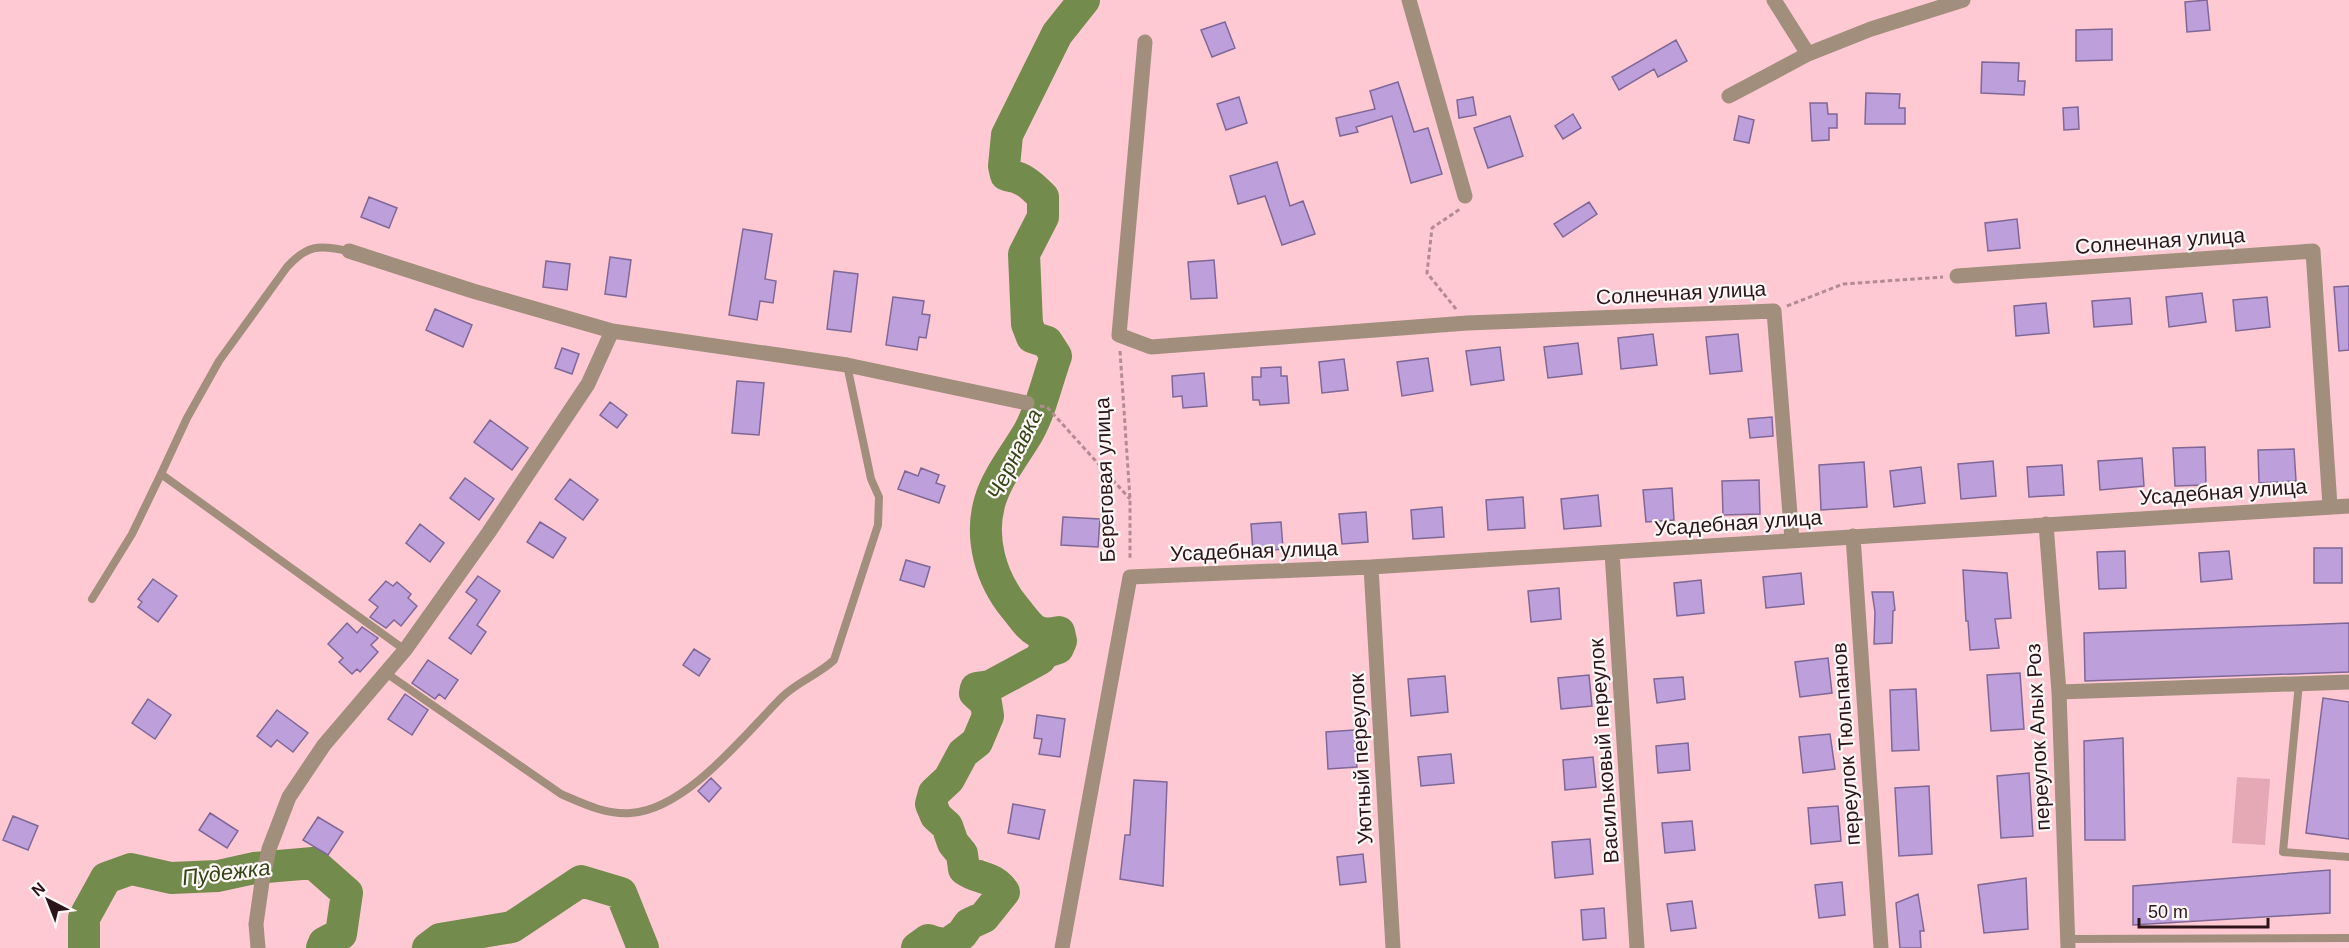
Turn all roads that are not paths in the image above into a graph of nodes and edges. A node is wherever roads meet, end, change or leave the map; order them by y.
1 (1409, 0) edge
2 (1774, 0) edge
3 (1963, 0) edge
4 (1145, 42) dead end
5 (1808, 54) junction
6 (1729, 96) dead end
7 (1465, 196) road end
8 (349, 251) joint
9 (1957, 276) road end
10 (612, 331) junction
11 (847, 365) junction
12 (1027, 403) dead end
13 (161, 474) junction
14 (2330, 506) junction
15 (2349, 506) edge
16 (2046, 524) junction
17 (1853, 537) junction
18 (1792, 540) junction
19 (1612, 552) junction
20 (1371, 567) junction
21 (1130, 577) joint
22 (92, 599) dead end
23 (405, 650) junction
24 (386, 674) junction
25 (2349, 682) edge
26 (2299, 683) junction
27 (2059, 692) junction
28 (2349, 857) edge
29 (2349, 938) edge
30 (2068, 944) edge
31 (258, 948) edge
32 (1062, 948) edge
33 (1393, 948) edge
34 (1637, 948) edge
35 (1881, 948) edge

1 - 7 street
2 - 5 street
3 - 5 street
4 - 18 street, Солнечная улица
5 - 6 street
8 - 10 street
8 - 13 lane
9 - 14 street, Солнечная улица
10 - 11 street
10 - 23 street
11 - 12 street
11 - 24 lane
13 - 22 lane
13 - 23 lane
14 - 15 street, Усадебная улица
14 - 16 street, Усадебная улица
16 - 17 street, Усадебная улица
16 - 27 street, переулок Алых Роз
17 - 18 street, Усадебная улица
17 - 35 street, переулок Тюльпанов
18 - 19 street, Усадебная улица
19 - 20 street, Усадебная улица
19 - 34 street, Васильковый переулок
20 - 21 street, Усадебная улица
20 - 33 street, Уютный переулок
21 - 32 street, Береговая улица
23 - 24 street
24 - 31 street
25 - 26 street
26 - 27 street
26 - 28 lane
27 - 30 street, переулок Алых Роз
29 - 30 lane

